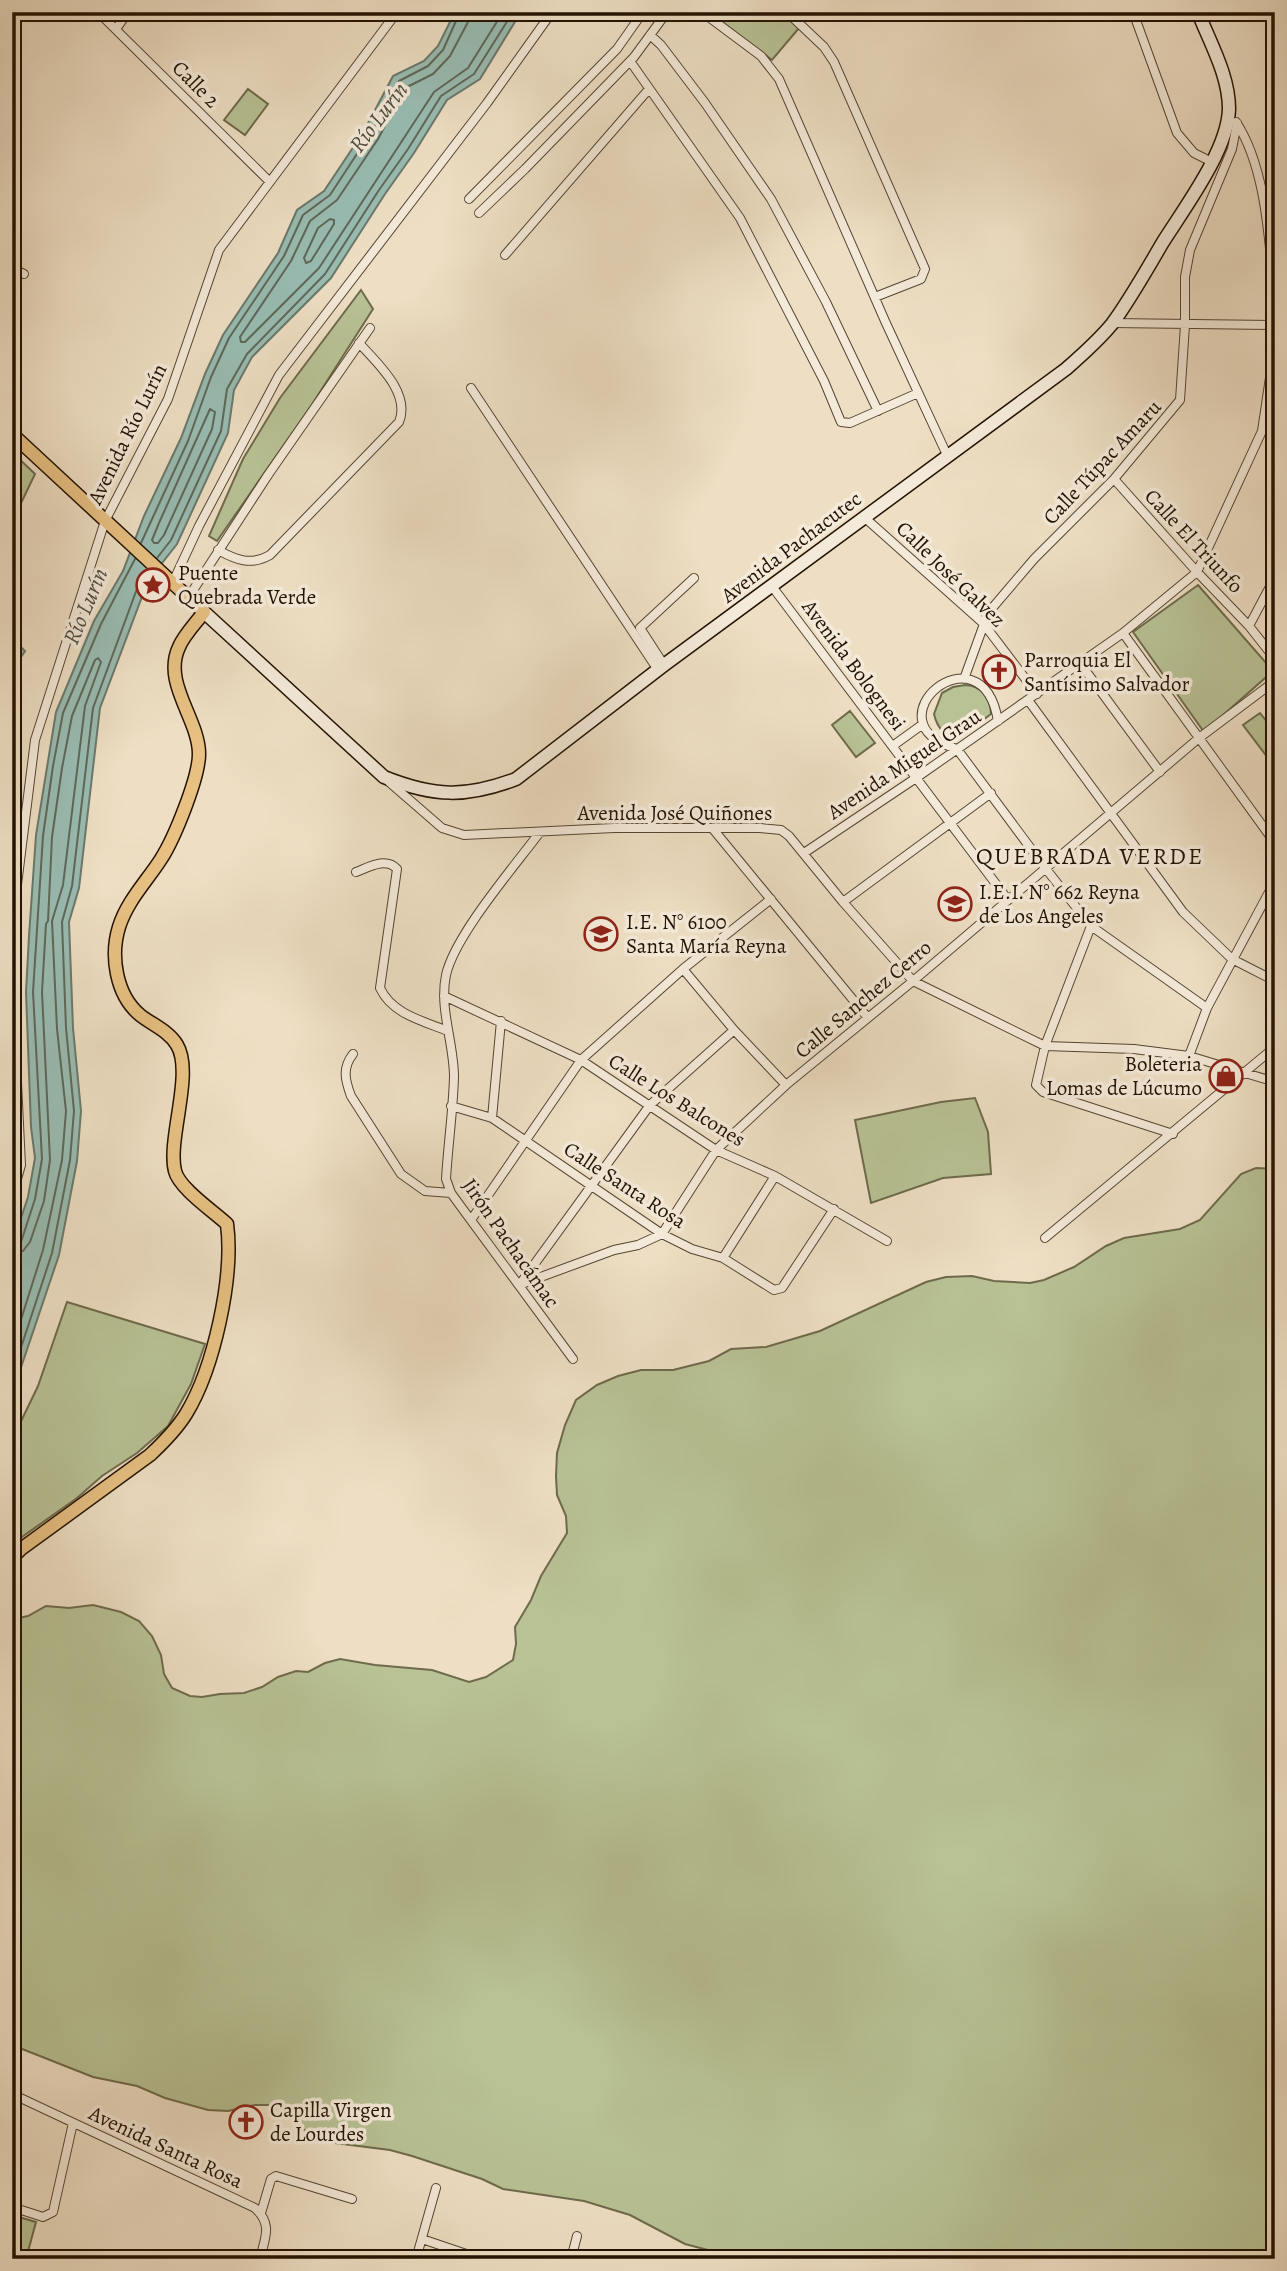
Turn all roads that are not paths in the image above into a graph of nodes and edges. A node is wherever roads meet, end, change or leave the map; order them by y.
1 (98, 12) edge
2 (128, 12) edge
3 (397, 12) edge
4 (552, 12) edge
5 (643, 12) edge
6 (667, 12) edge
7 (702, 12) edge
8 (787, 12) edge
9 (1133, 12) edge
10 (1198, 12) edge
11 (116, 29) junction
12 (650, 35) junction
13 (630, 61) junction
14 (649, 89) junction
15 (1229, 111) junction
16 (1237, 123) junction
17 (1212, 162) junction
18 (270, 182) junction
19 (469, 199) dead end
20 (479, 213) dead end
21 (505, 255) dead end
22 (12, 268) edge
23 (24, 274) dead end
24 (875, 298) junction
25 (1275, 299) edge
26 (1112, 323) junction
27 (1185, 325) junction
28 (1275, 325) edge
29 (370, 328) dead end
30 (359, 343) junction
31 (1275, 344) edge
32 (471, 388) dead end
33 (918, 393) junction
34 (878, 411) junction
35 (12, 434) edge
36 (947, 455) junction
37 (1114, 480) junction
38 (863, 517) junction
39 (109, 525) junction
40 (218, 550) junction
41 (1197, 572) junction
42 (1275, 577) edge
43 (694, 578) dead end
44 (169, 580) junction
45 (771, 585) junction
46 (188, 597) junction
47 (204, 612) junction
48 (983, 623) junction
49 (1250, 626) junction
50 (1123, 633) junction
51 (1275, 659) edge
52 (1080, 663) junction
53 (661, 667) junction
54 (964, 679) junction
55 (1275, 681) edge
56 (1037, 694) junction
57 (1028, 700) junction
58 (998, 721) junction
59 (923, 724) junction
60 (1199, 738) junction
61 (894, 745) junction
62 (957, 749) junction
63 (1160, 772) junction
64 (384, 778) junction
65 (916, 778) junction
66 (991, 793) junction
67 (1111, 814) junction
68 (951, 824) junction
69 (713, 829) junction
70 (540, 832) junction
71 (1275, 843) edge
72 (804, 853) junction
73 (1046, 869) junction
74 (356, 873) dead end
75 (1275, 881) edge
76 (771, 899) junction
77 (1008, 901) junction
78 (843, 902) junction
79 (12, 925) edge
80 (1091, 926) junction
81 (1232, 959) junction
82 (683, 969) junction
83 (12, 980) edge
84 (913, 981) junction
85 (1275, 981) edge
86 (444, 996) junction
87 (1207, 1008) junction
88 (868, 1018) junction
89 (501, 1021) junction
90 (448, 1031) junction
91 (734, 1031) junction
92 (1045, 1046) junction
93 (1275, 1047) edge
94 (353, 1054) dead end
95 (1189, 1056) junction
96 (581, 1060) junction
97 (1245, 1073) junction
98 (1275, 1082) edge
99 (786, 1085) junction
100 (451, 1105) junction
101 (650, 1105) junction
102 (492, 1118) junction
103 (1173, 1134) junction
104 (526, 1140) junction
105 (716, 1150) junction
106 (775, 1176) junction
107 (591, 1185) junction
108 (451, 1193) junction
109 (12, 1196) edge
110 (834, 1209) junction
111 (471, 1220) junction
112 (662, 1234) junction
113 (1045, 1238) dead end
114 (887, 1241) dead end
115 (723, 1258) junction
116 (519, 1284) junction
117 (573, 1359) dead end
118 (12, 1558) edge
119 (12, 2094) edge
120 (73, 2123) junction
121 (436, 2188) dead end
122 (352, 2199) dead end
123 (12, 2207) edge
124 (261, 2213) junction
125 (577, 2236) dead end
126 (422, 2239) junction
127 (260, 2259) edge
128 (416, 2259) edge
129 (481, 2259) edge
130 (571, 2259) edge

1 - 11 street, Calle 2
2 - 11 street
3 - 18 street, Avenida Río Lurín
4 - 44 street
5 - 19 street
6 - 12 street
7 - 24 street
8 - 24 street
9 - 17 street
10 - 15 main road, Avenida Pachacutec
11 - 18 street, Calle 2
12 - 13 street
12 - 34 street
13 - 14 street
13 - 20 street
14 - 21 street
14 - 34 street
15 - 16 street
15 - 17 main road, Avenida Pachacutec
16 - 25 street
16 - 27 street, Calle Túpac Amaru
17 - 26 main road, Avenida Pachacutec
18 - 39 street, Avenida Río Lurín
22 - 23 street
24 - 33 street
26 - 27 street
26 - 36 main road, Avenida Pachacutec
27 - 28 street
27 - 37 street, Calle Túpac Amaru
29 - 30 street
30 - 40 street
30 - 40 street
31 - 41 street, Avenida Miguel Grau
32 - 53 street
33 - 34 street
33 - 36 street
35 - 39 main road
36 - 38 main road, Avenida Pachacutec
37 - 41 street, Calle El Triunfo
37 - 48 street, Calle Túpac Amaru
38 - 45 main road, Avenida Pachacutec
38 - 48 street, Calle José Galvez
39 - 44 main road
39 - 79 street, Avenida Río Lurín
40 - 46 street
41 - 49 street, Calle El Triunfo
41 - 50 street, Avenida Miguel Grau
42 - 49 street
43 - 53 street
44 - 46 main road
45 - 53 main road, Avenida Pachacutec
45 - 61 street, Avenida Bolognesi
46 - 47 main road
47 - 64 main road, Avenida Pachacutec
47 - 118 main road
48 - 54 street, Calle Túpac Amaru
48 - 56 street, Calle José Galvez
49 - 51 street, Calle El Triunfo
50 - 52 street, Avenida Miguel Grau
50 - 60 street
52 - 56 street, Avenida Miguel Grau
52 - 63 street
53 - 64 main road, Avenida Pachacutec
54 - 58 street
54 - 59 street
55 - 60 street, Calle Sanchez Cerro
56 - 57 street, Avenida Miguel Grau
57 - 58 street, Avenida Miguel Grau
57 - 67 street
58 - 62 street, Avenida Miguel Grau
59 - 61 street
59 - 62 street
60 - 63 street, Calle Sanchez Cerro
60 - 71 street
61 - 65 street, Avenida Bolognesi
62 - 65 street, Avenida Miguel Grau
62 - 66 street
63 - 67 street, Calle Sanchez Cerro
64 - 70 street, Avenida José Quiñones
65 - 68 street, Avenida Bolognesi
65 - 72 street, Avenida Miguel Grau
66 - 68 street
66 - 73 street
67 - 73 street, Calle Sanchez Cerro
67 - 81 street
68 - 77 street, Avenida Bolognesi
68 - 78 street
69 - 70 street, Avenida José Quiñones
69 - 72 street, Avenida José Quiñones
69 - 76 street
70 - 86 street, Jirón Pachacámac
72 - 78 street, Avenida José Quiñones
73 - 77 street, Calle Sanchez Cerro
73 - 80 street
74 - 90 street
75 - 81 street
76 - 82 street
76 - 88 street
77 - 84 street, Calle Sanchez Cerro
78 - 84 street, Avenida José Quiñones
80 - 87 street
80 - 92 street
81 - 85 street
81 - 87 street
82 - 91 street
82 - 96 street
83 - 109 street
84 - 88 street, Calle Sanchez Cerro
84 - 92 street, Avenida José Quiñones
86 - 89 street, Calle Los Balcones
86 - 90 street, Jirón Pachacámac
87 - 95 street
88 - 99 street, Calle Sanchez Cerro
89 - 96 street, Calle Los Balcones
89 - 102 street
90 - 100 street, Jirón Pachacámac
91 - 99 street
91 - 101 street
92 - 95 street, Avenida José Quiñones
92 - 103 street
93 - 97 street
94 - 108 street
95 - 97 street, Avenida José Quiñones
96 - 101 street, Calle Los Balcones
96 - 104 street
97 - 98 street, Avenida José Quiñones
97 - 103 street
99 - 105 street, Calle Sanchez Cerro
100 - 102 street, Calle Santa Rosa
100 - 108 street, Jirón Pachacámac
101 - 105 street, Calle Los Balcones
101 - 107 street
102 - 104 street, Calle Santa Rosa
103 - 113 street
104 - 107 street, Calle Santa Rosa
104 - 111 street
105 - 106 street, Calle Los Balcones
105 - 112 street, Calle Sanchez Cerro
106 - 110 street, Calle Los Balcones
106 - 115 street
107 - 112 street, Calle Santa Rosa
107 - 116 street
108 - 111 street, Jirón Pachacámac
110 - 114 street, Calle Los Balcones
110 - 115 street, Calle Santa Rosa
111 - 116 street, Jirón Pachacámac
112 - 115 street, Calle Santa Rosa
112 - 116 street
116 - 117 street, Jirón Pachacámac
119 - 120 street, Avenida Santa Rosa
120 - 123 street
120 - 124 street, Avenida Santa Rosa
121 - 126 street
122 - 124 street
124 - 127 street, Avenida Santa Rosa
125 - 130 street
126 - 128 street
126 - 129 street

